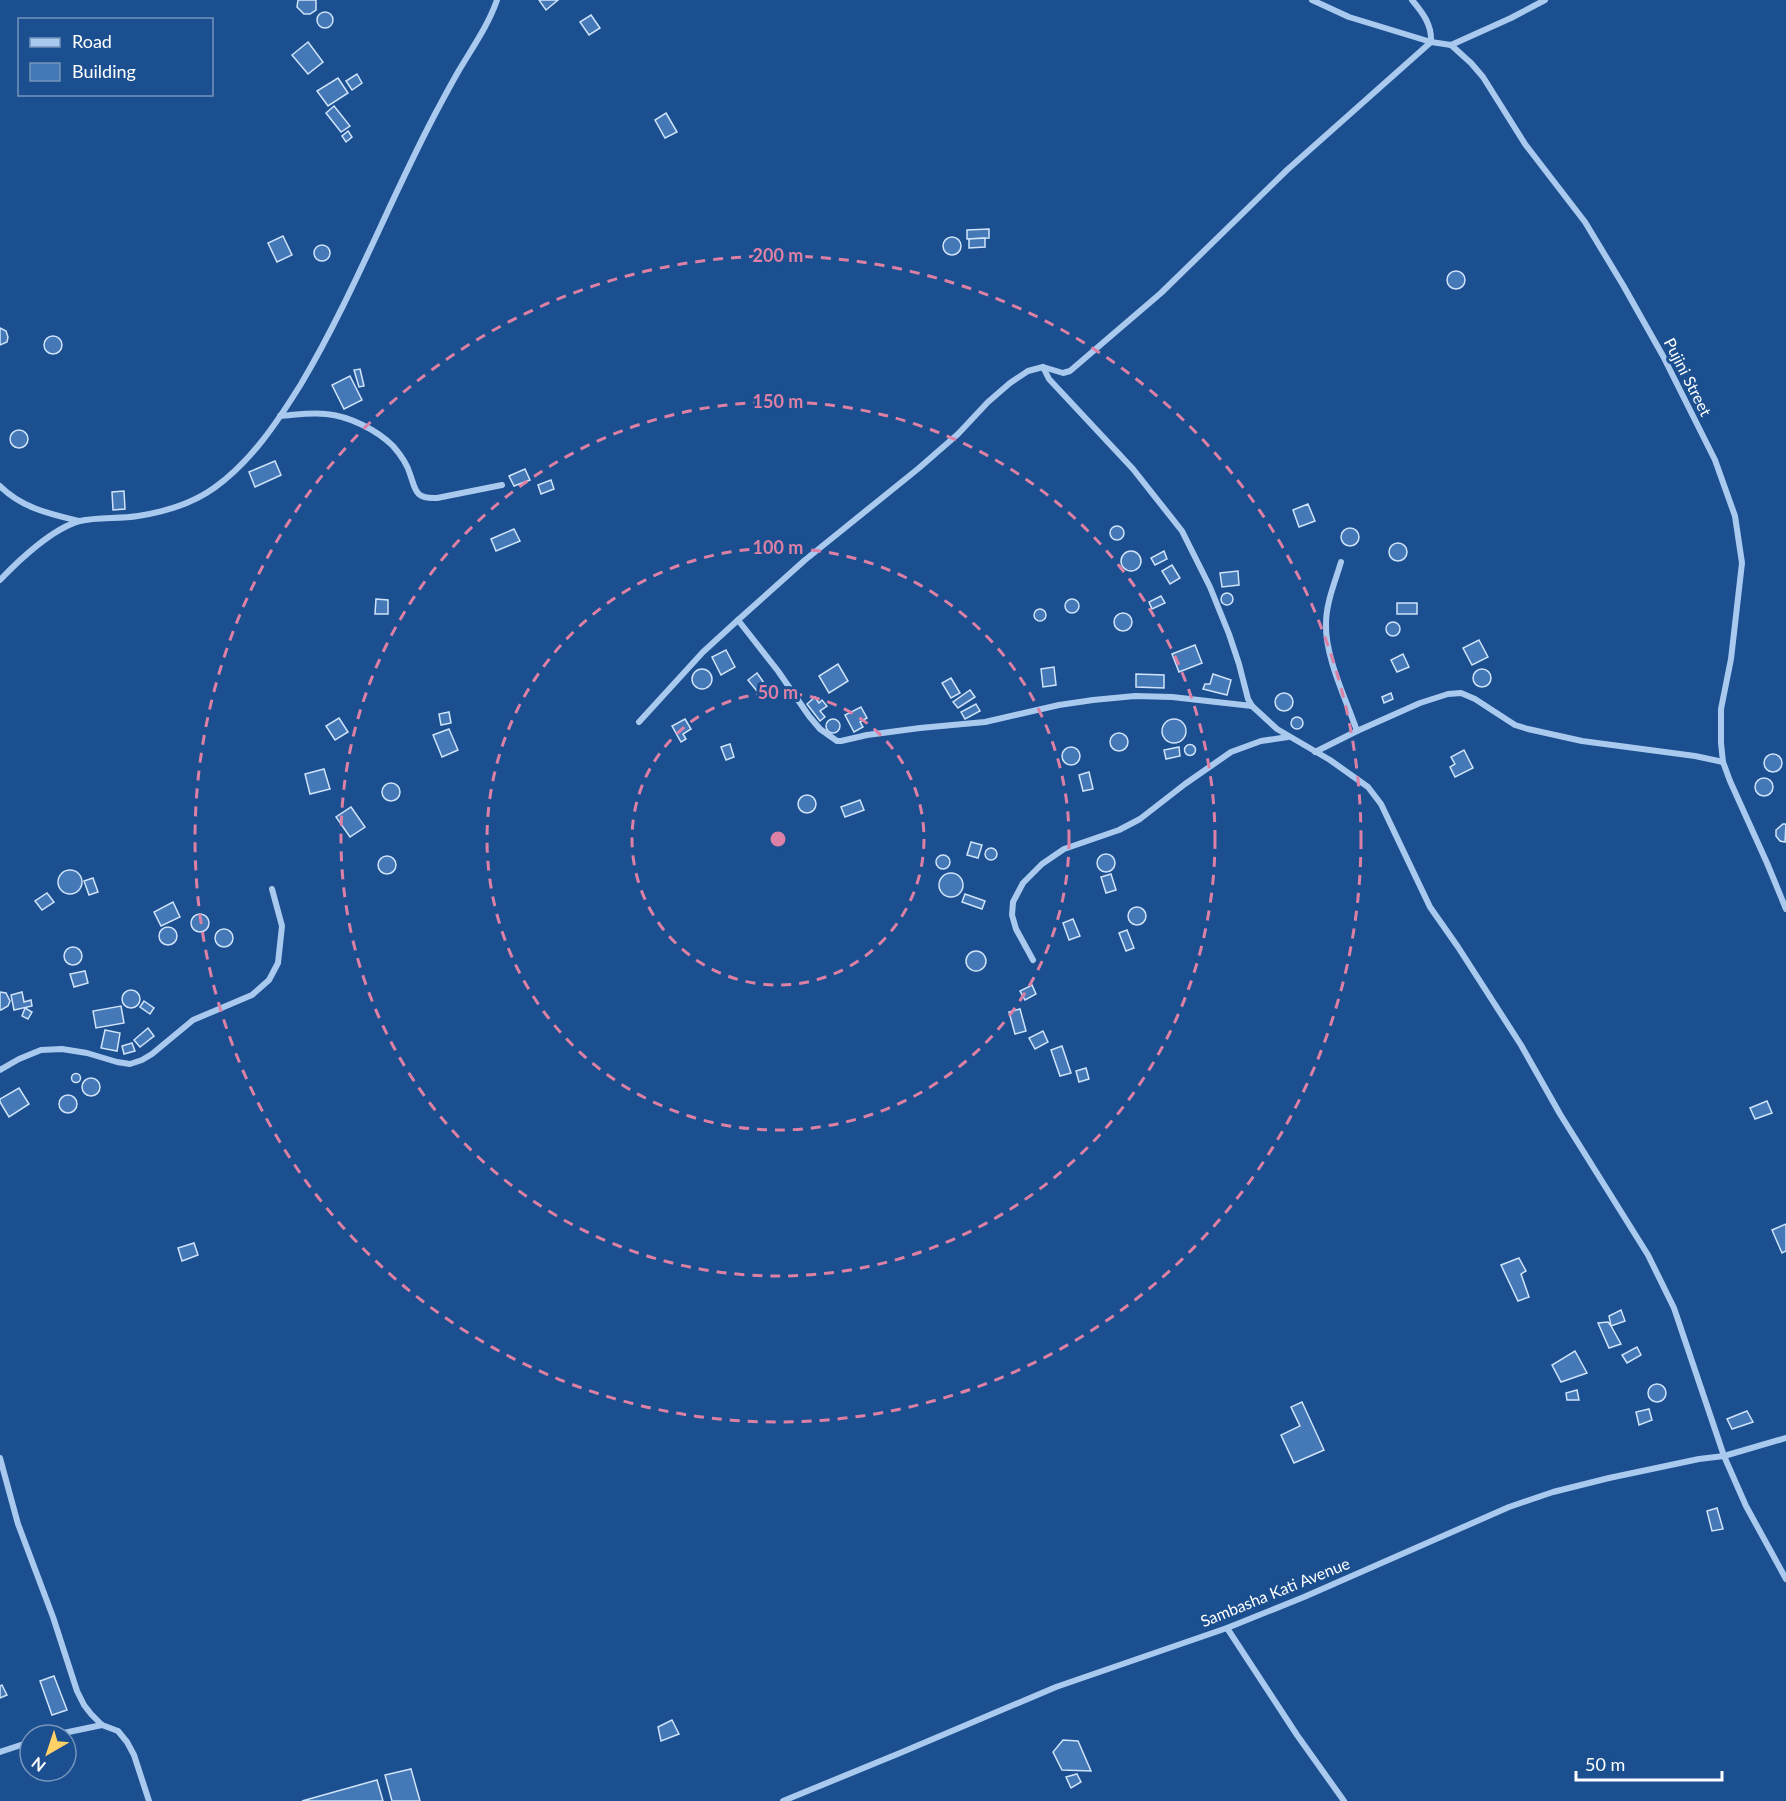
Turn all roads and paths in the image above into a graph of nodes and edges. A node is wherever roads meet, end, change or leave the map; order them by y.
1 (496, 0) edge
2 (1312, 0) edge
3 (1412, 0) edge
4 (1545, 0) edge
5 (1431, 42) junction
6 (1451, 45) junction
7 (1043, 367) junction
8 (280, 416) junction
9 (502, 484) dead end
10 (0, 486) edge
11 (79, 521) junction
12 (1341, 562) dead end
13 (0, 580) edge
14 (738, 620) junction
15 (1252, 706) junction
16 (639, 722) dead end
17 (1357, 730) junction
18 (1289, 737) junction
19 (1315, 752) junction
20 (1723, 762) junction
21 (272, 889) dead end
22 (1786, 909) edge
23 (1033, 960) dead end
24 (0, 1070) edge
25 (1786, 1438) edge
26 (1724, 1456) junction
27 (0, 1458) edge
28 (1786, 1579) edge
29 (1227, 1628) junction
30 (102, 1725) junction
31 (78, 1730) edge
32 (18, 1746) edge
33 (0, 1752) edge
34 (149, 1801) edge
35 (783, 1801) edge
36 (1344, 1801) edge

1 - 8 street
2 - 5 street
3 - 5 street
4 - 6 street
5 - 6 street
5 - 7 street
6 - 20 street, Pujini Street
7 - 14 street
7 - 15 street
8 - 9 street
8 - 11 street
10 - 11 street
11 - 13 street
12 - 17 street
14 - 15 street
14 - 16 street
15 - 18 street
17 - 19 street
17 - 20 street
18 - 19 street
18 - 23 street
19 - 26 street
20 - 22 street, Pujini Street
21 - 24 street
25 - 26 street, Sambasha Kati Avenue
26 - 28 street
26 - 29 street, Sambasha Kati Avenue
27 - 30 street
29 - 35 street, Sambasha Kati Avenue
29 - 36 street
30 - 31 street
30 - 34 street
32 - 33 street

